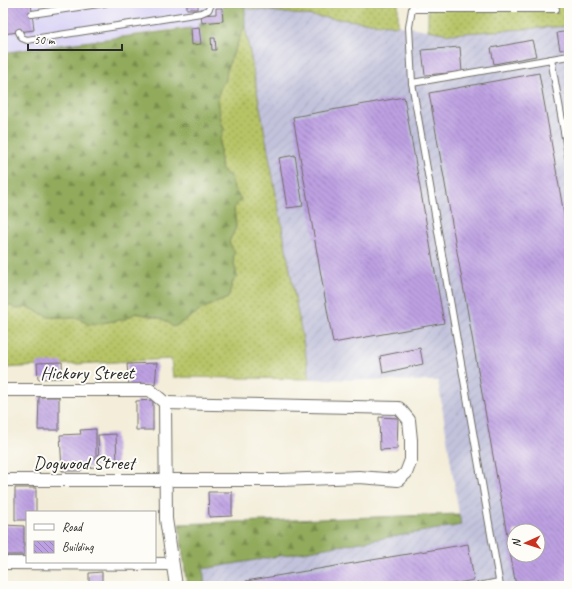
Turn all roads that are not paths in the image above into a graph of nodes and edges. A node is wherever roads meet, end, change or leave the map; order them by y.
1 (105, 3) edge
2 (212, 3) edge
3 (413, 6) edge
4 (556, 9) dead end
5 (32, 14) dead end
6 (18, 32) dead end
7 (569, 56) edge
8 (552, 59) junction
9 (412, 83) junction
10 (569, 160) edge
11 (3, 390) edge
12 (165, 403) junction
13 (3, 480) edge
14 (165, 480) junction
15 (3, 564) edge
16 (172, 564) junction
17 (500, 584) edge
18 (176, 586) edge
19 (479, 586) edge

1 - 5 lane
2 - 6 lane
3 - 4 lane
3 - 9 lane
7 - 8 lane
8 - 9 lane
8 - 10 lane
9 - 17 lane
11 - 12 street, Hickory Street
12 - 14 street
12 - 14 street, Dogwood Street
13 - 14 street, Dogwood Street
14 - 16 street
15 - 16 street
16 - 18 street
17 - 19 lane

